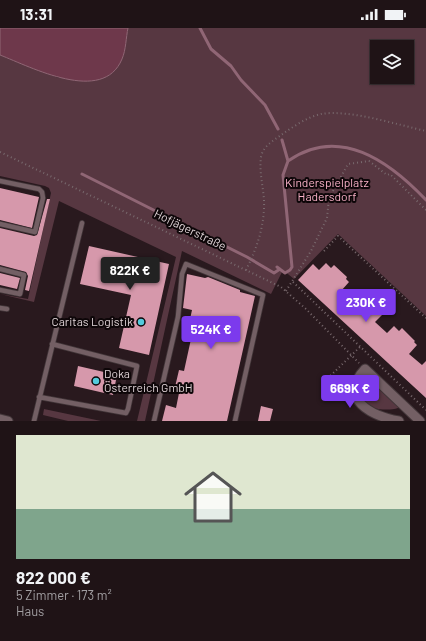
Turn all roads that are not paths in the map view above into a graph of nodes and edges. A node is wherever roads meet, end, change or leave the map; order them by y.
1 (0, 181) edge
2 (82, 223) dead end
3 (0, 224) edge
4 (0, 269) edge
5 (0, 290) edge
6 (0, 308) edge
7 (7, 309) dead end
8 (52, 344) junction
9 (39, 397) junction
10 (0, 419) edge
11 (8, 421) edge
12 (34, 421) edge
13 (154, 421) edge
14 (235, 421) edge
15 (399, 421) edge
16 (420, 421) edge

1 - 3 lane
2 - 8 lane
4 - 5 lane
6 - 7 lane
8 - 9 lane
8 - 9 lane
9 - 12 lane
10 - 11 street
13 - 14 lane
15 - 16 street

